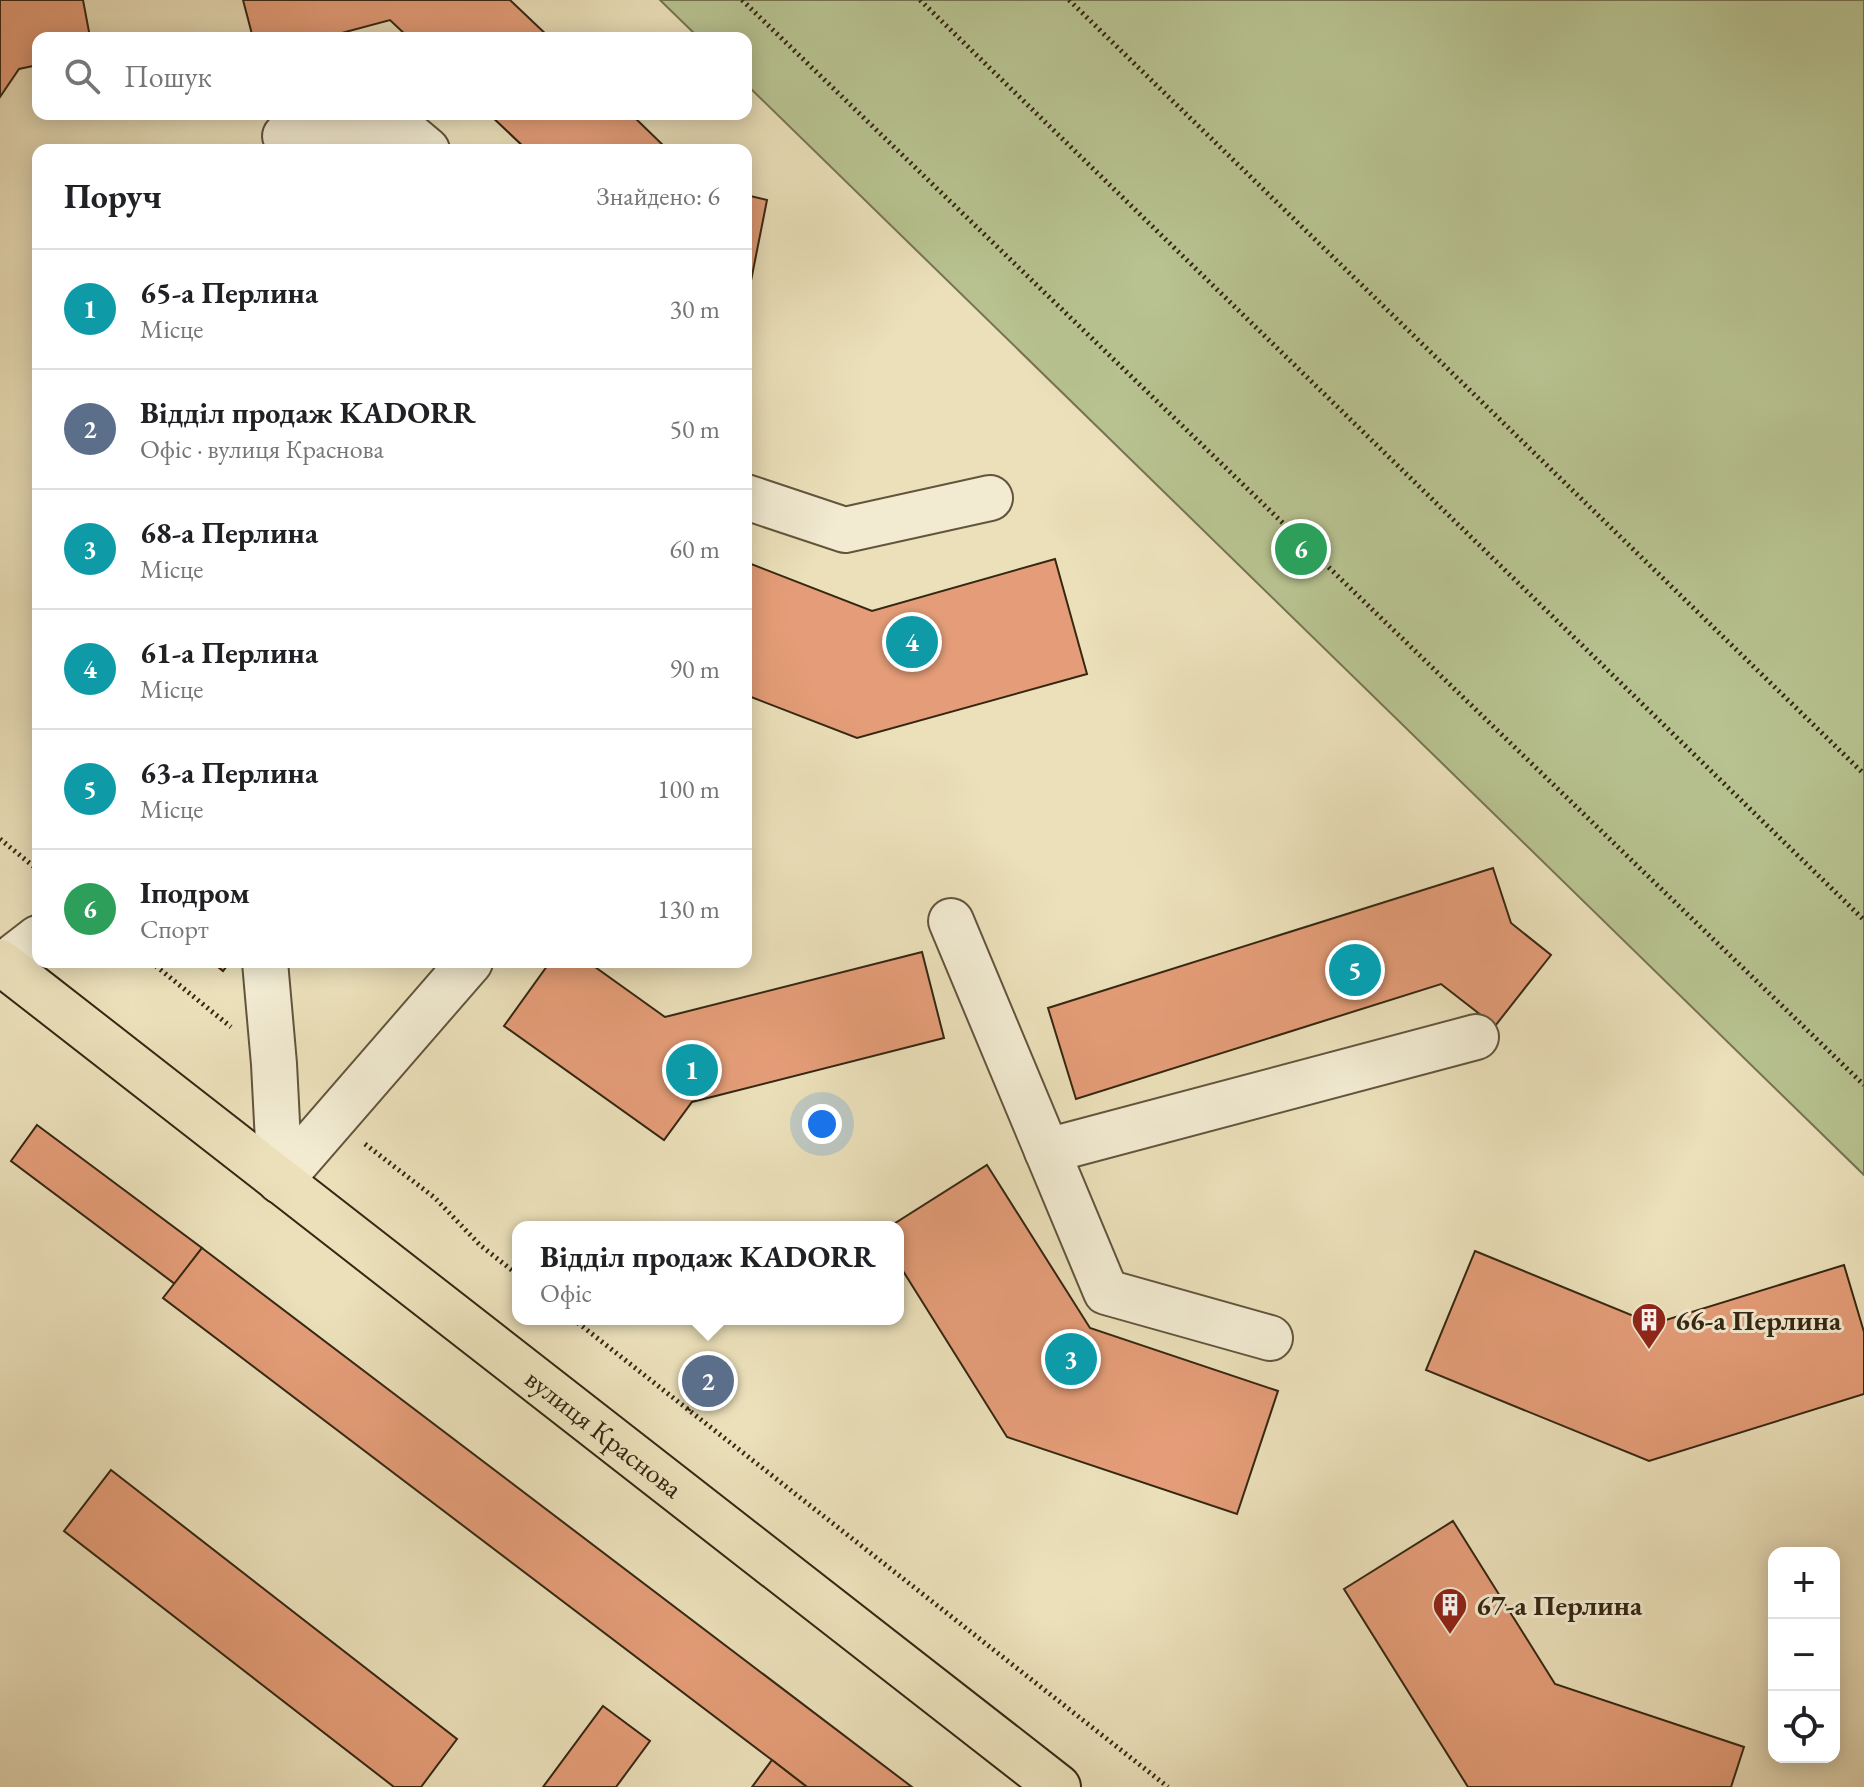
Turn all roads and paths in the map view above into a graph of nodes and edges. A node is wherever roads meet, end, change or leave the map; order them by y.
1 (742, 0) edge
2 (920, 0) edge
3 (1069, 0) edge
4 (285, 136) dead end
5 (420, 144) edge
6 (990, 498) dead end
7 (752, 499) edge
8 (1864, 774) edge
9 (0, 839) edge
10 (32, 865) edge
11 (1864, 920) edge
12 (951, 921) dead end
13 (32, 942) edge
14 (2, 963) edge
15 (266, 968) edge
16 (465, 968) edge
17 (1476, 1037) dead end
18 (1864, 1085) edge
19 (1047, 1151) junction
20 (280, 1181) junction
21 (480, 1245) dead end
22 (512, 1270) edge
23 (581, 1325) edge
24 (1270, 1338) dead end
25 (706, 1384) dead end
26 (688, 1410) junction
27 (1058, 1787) edge
28 (1168, 1787) edge

1 - 18 path
2 - 11 path
3 - 8 path
4 - 5 lane
6 - 7 lane
9 - 10 path
12 - 19 lane
13 - 14 lane
14 - 20 main road, вулиця Краснова
15 - 20 lane
16 - 20 lane
17 - 19 lane
19 - 24 lane
20 - 27 main road, вулиця Краснова
21 - 22 path
23 - 26 path
25 - 26 path
26 - 28 path

